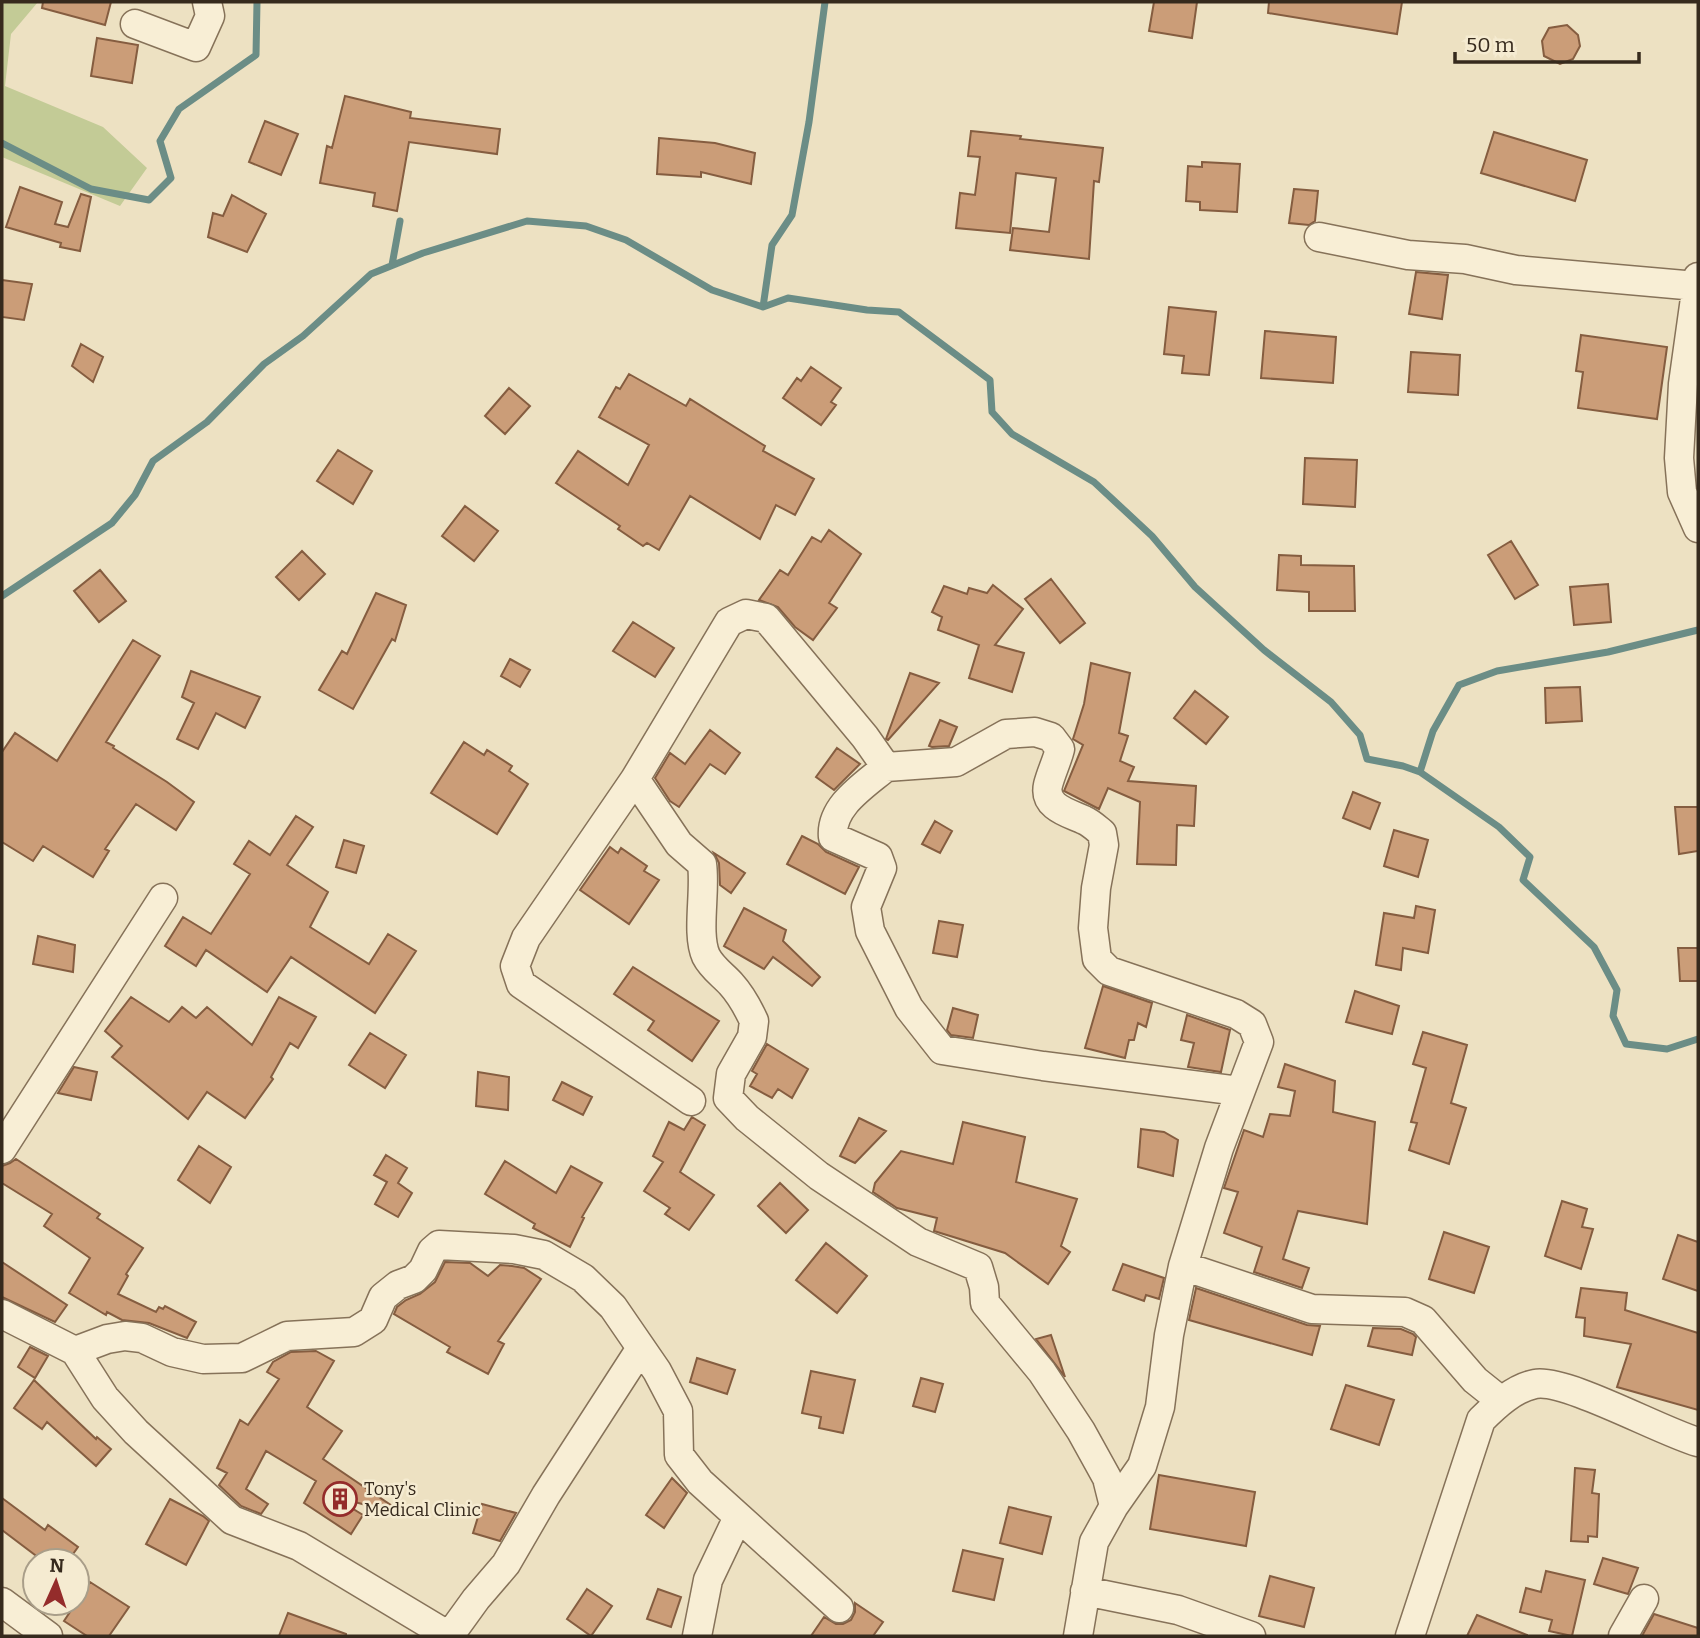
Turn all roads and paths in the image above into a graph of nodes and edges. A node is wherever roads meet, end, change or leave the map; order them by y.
1 (207, 2) edge
2 (135, 24) dead end
3 (1319, 237) dead end
4 (1697, 282) edge
5 (1698, 528) edge
6 (886, 767) junction
7 (635, 779) junction
8 (163, 898) dead end
9 (1239, 1091) junction
10 (691, 1101) dead end
11 (2, 1149) edge
12 (1184, 1266) junction
13 (2, 1314) edge
14 (640, 1348) junction
15 (75, 1351) junction
16 (1500, 1400) junction
17 (1698, 1441) edge
18 (1114, 1506) junction
19 (738, 1517) junction
20 (1085, 1591) junction
21 (1644, 1599) dead end
22 (2, 1602) edge
23 (839, 1608) dead end
24 (48, 1636) edge
25 (451, 1636) edge
26 (697, 1636) edge
27 (1078, 1636) edge
28 (1251, 1636) edge
29 (1410, 1636) edge
30 (1623, 1636) edge

1 - 2 street
3 - 4 street
4 - 5 street
6 - 7 street
6 - 9 street
6 - 9 street
7 - 10 street
7 - 18 street
8 - 11 street
9 - 12 street
12 - 16 street
12 - 18 street
13 - 15 street
14 - 15 street
14 - 19 street
14 - 25 street
15 - 25 street
16 - 17 street
16 - 29 street
18 - 20 street
19 - 23 street
19 - 26 street
20 - 27 street
20 - 28 street
21 - 30 street
22 - 24 street

